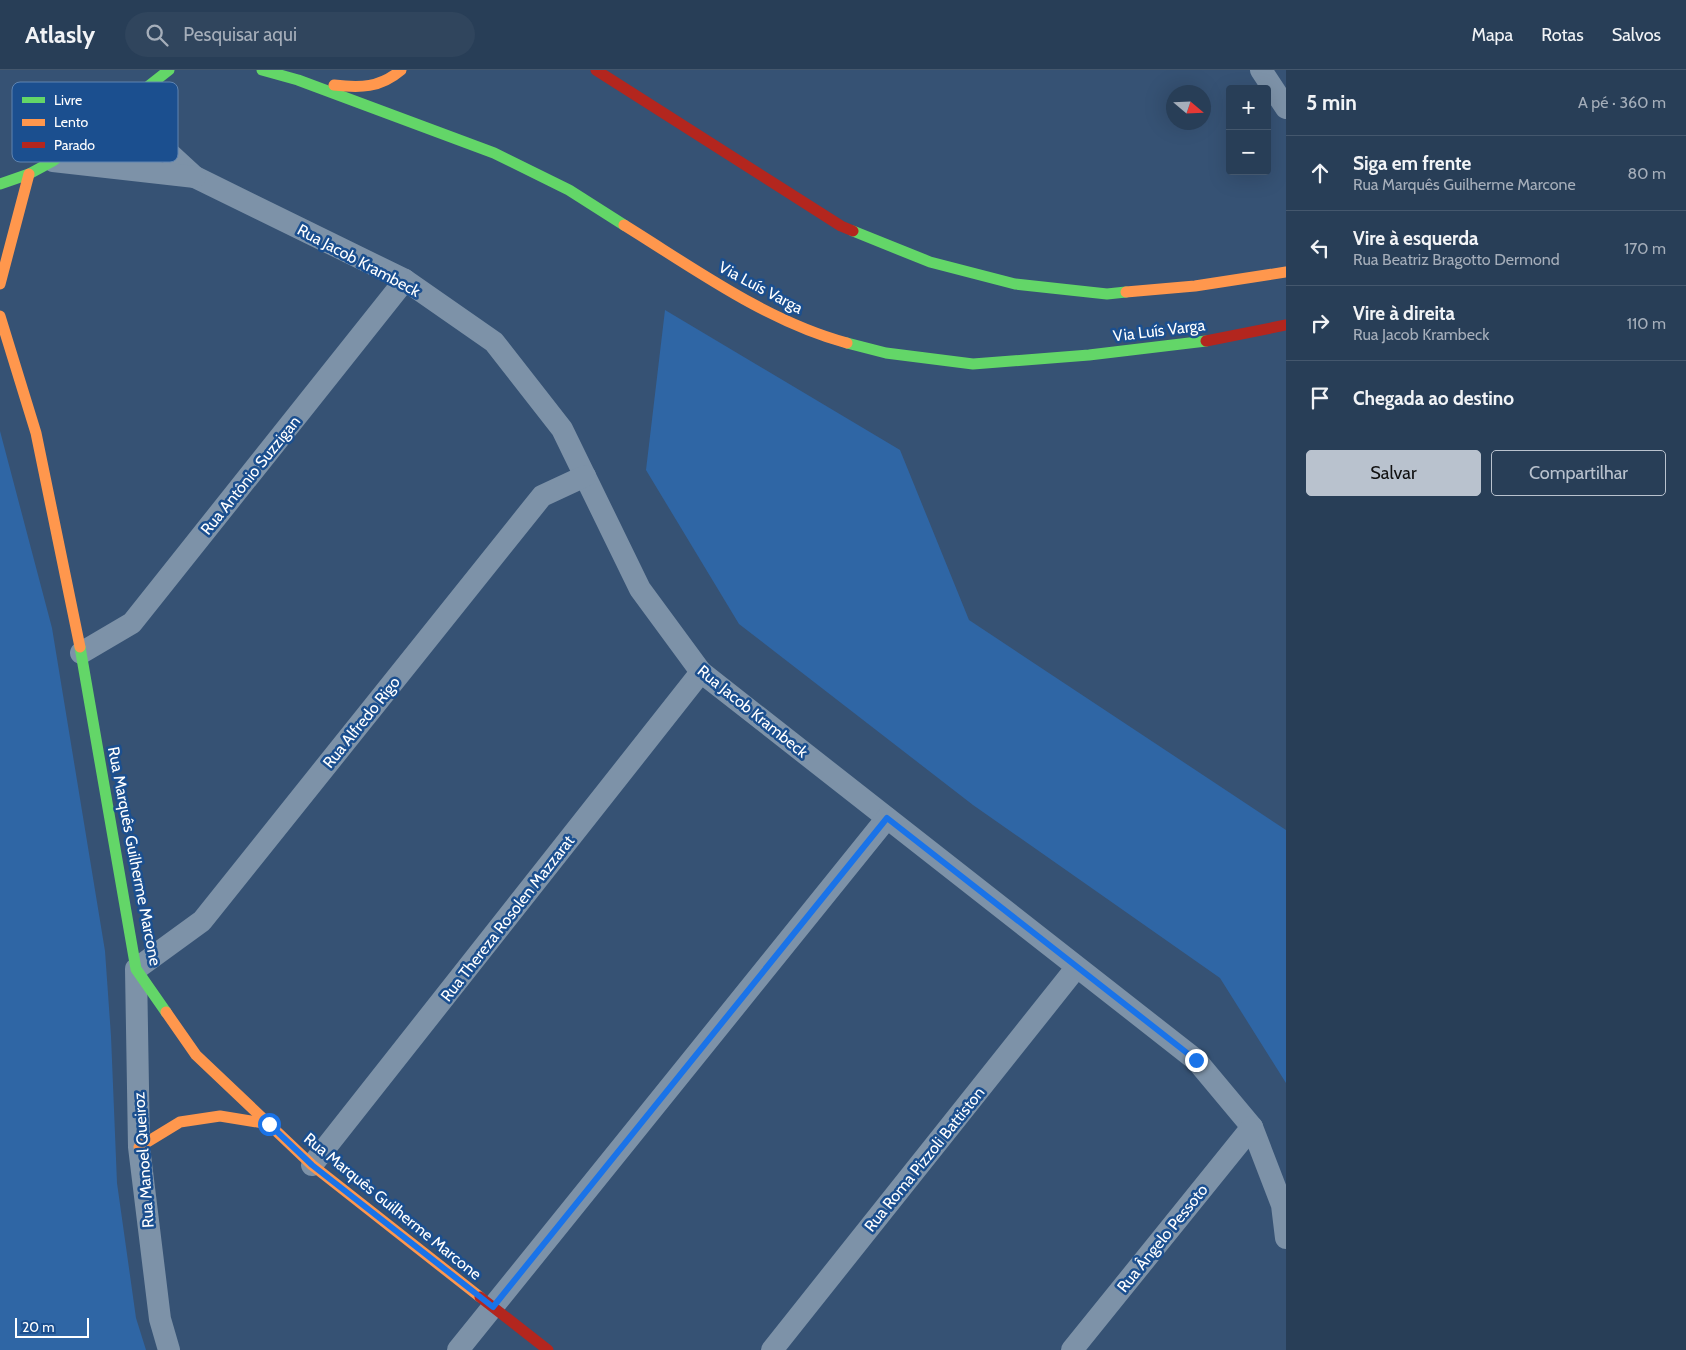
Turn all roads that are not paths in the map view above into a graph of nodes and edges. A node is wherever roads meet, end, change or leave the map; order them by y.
1 (169, 70) edge
2 (262, 70) edge
3 (401, 70) edge
4 (596, 70) edge
5 (1261, 70) edge
6 (298, 80) junction
7 (154, 82) edge
8 (1286, 108) edge
9 (51, 162) edge
10 (61, 162) edge
11 (178, 162) edge
12 (29, 174) junction
13 (195, 178) junction
14 (0, 184) edge
15 (1286, 272) edge
16 (405, 280) junction
17 (0, 284) edge
18 (0, 316) edge
19 (1286, 325) edge
20 (585, 476) junction
21 (81, 653) junction
22 (701, 672) junction
23 (887, 818) junction
24 (1076, 968) junction
25 (136, 969) junction
26 (269, 1124) junction
27 (1252, 1127) junction
28 (139, 1148) junction
29 (312, 1165) junction
30 (1286, 1238) edge
31 (493, 1307) junction
32 (169, 1350) edge
33 (458, 1350) edge
34 (548, 1350) edge
35 (772, 1350) edge
36 (1072, 1350) edge

1 - 7 main road
2 - 6 main road, Via Luís Varga
3 - 6 main road
4 - 15 main road
5 - 8 street
6 - 19 main road, Via Luís Varga
9 - 12 main road
10 - 13 street, Rua Jacob Krambeck
11 - 13 street, Rua Jacob Krambeck
12 - 14 main road
12 - 17 main road
13 - 16 street, Rua Jacob Krambeck
16 - 20 street, Rua Jacob Krambeck
16 - 21 street, Rua Antônio Suzzigan
18 - 21 main road, Rua Marquês Guilherme Marcone
20 - 22 street, Rua Jacob Krambeck
20 - 25 street, Rua Alfredo Rigo
21 - 25 main road, Rua Marquês Guilherme Marcone
22 - 23 street, Rua Jacob Krambeck
22 - 29 street, Rua Thereza Rosolen Mazzarat
23 - 24 street, Rua Jacob Krambeck
23 - 31 street
24 - 27 street, Rua Jacob Krambeck
24 - 35 street, Rua Roma Pizzoli Battiston
25 - 26 main road, Rua Marquês Guilherme Marcone
25 - 28 street, Rua Manoel Queiroz
26 - 28 main road
26 - 29 main road, Rua Marquês Guilherme Marcone
27 - 30 street, Rua Jacob Krambeck
27 - 36 street, Rua Ângelo Pessoto
28 - 32 street, Rua Manoel Queiroz
29 - 31 main road, Rua Marquês Guilherme Marcone
31 - 33 street
31 - 34 main road, Rua Marquês Guilherme Marcone

